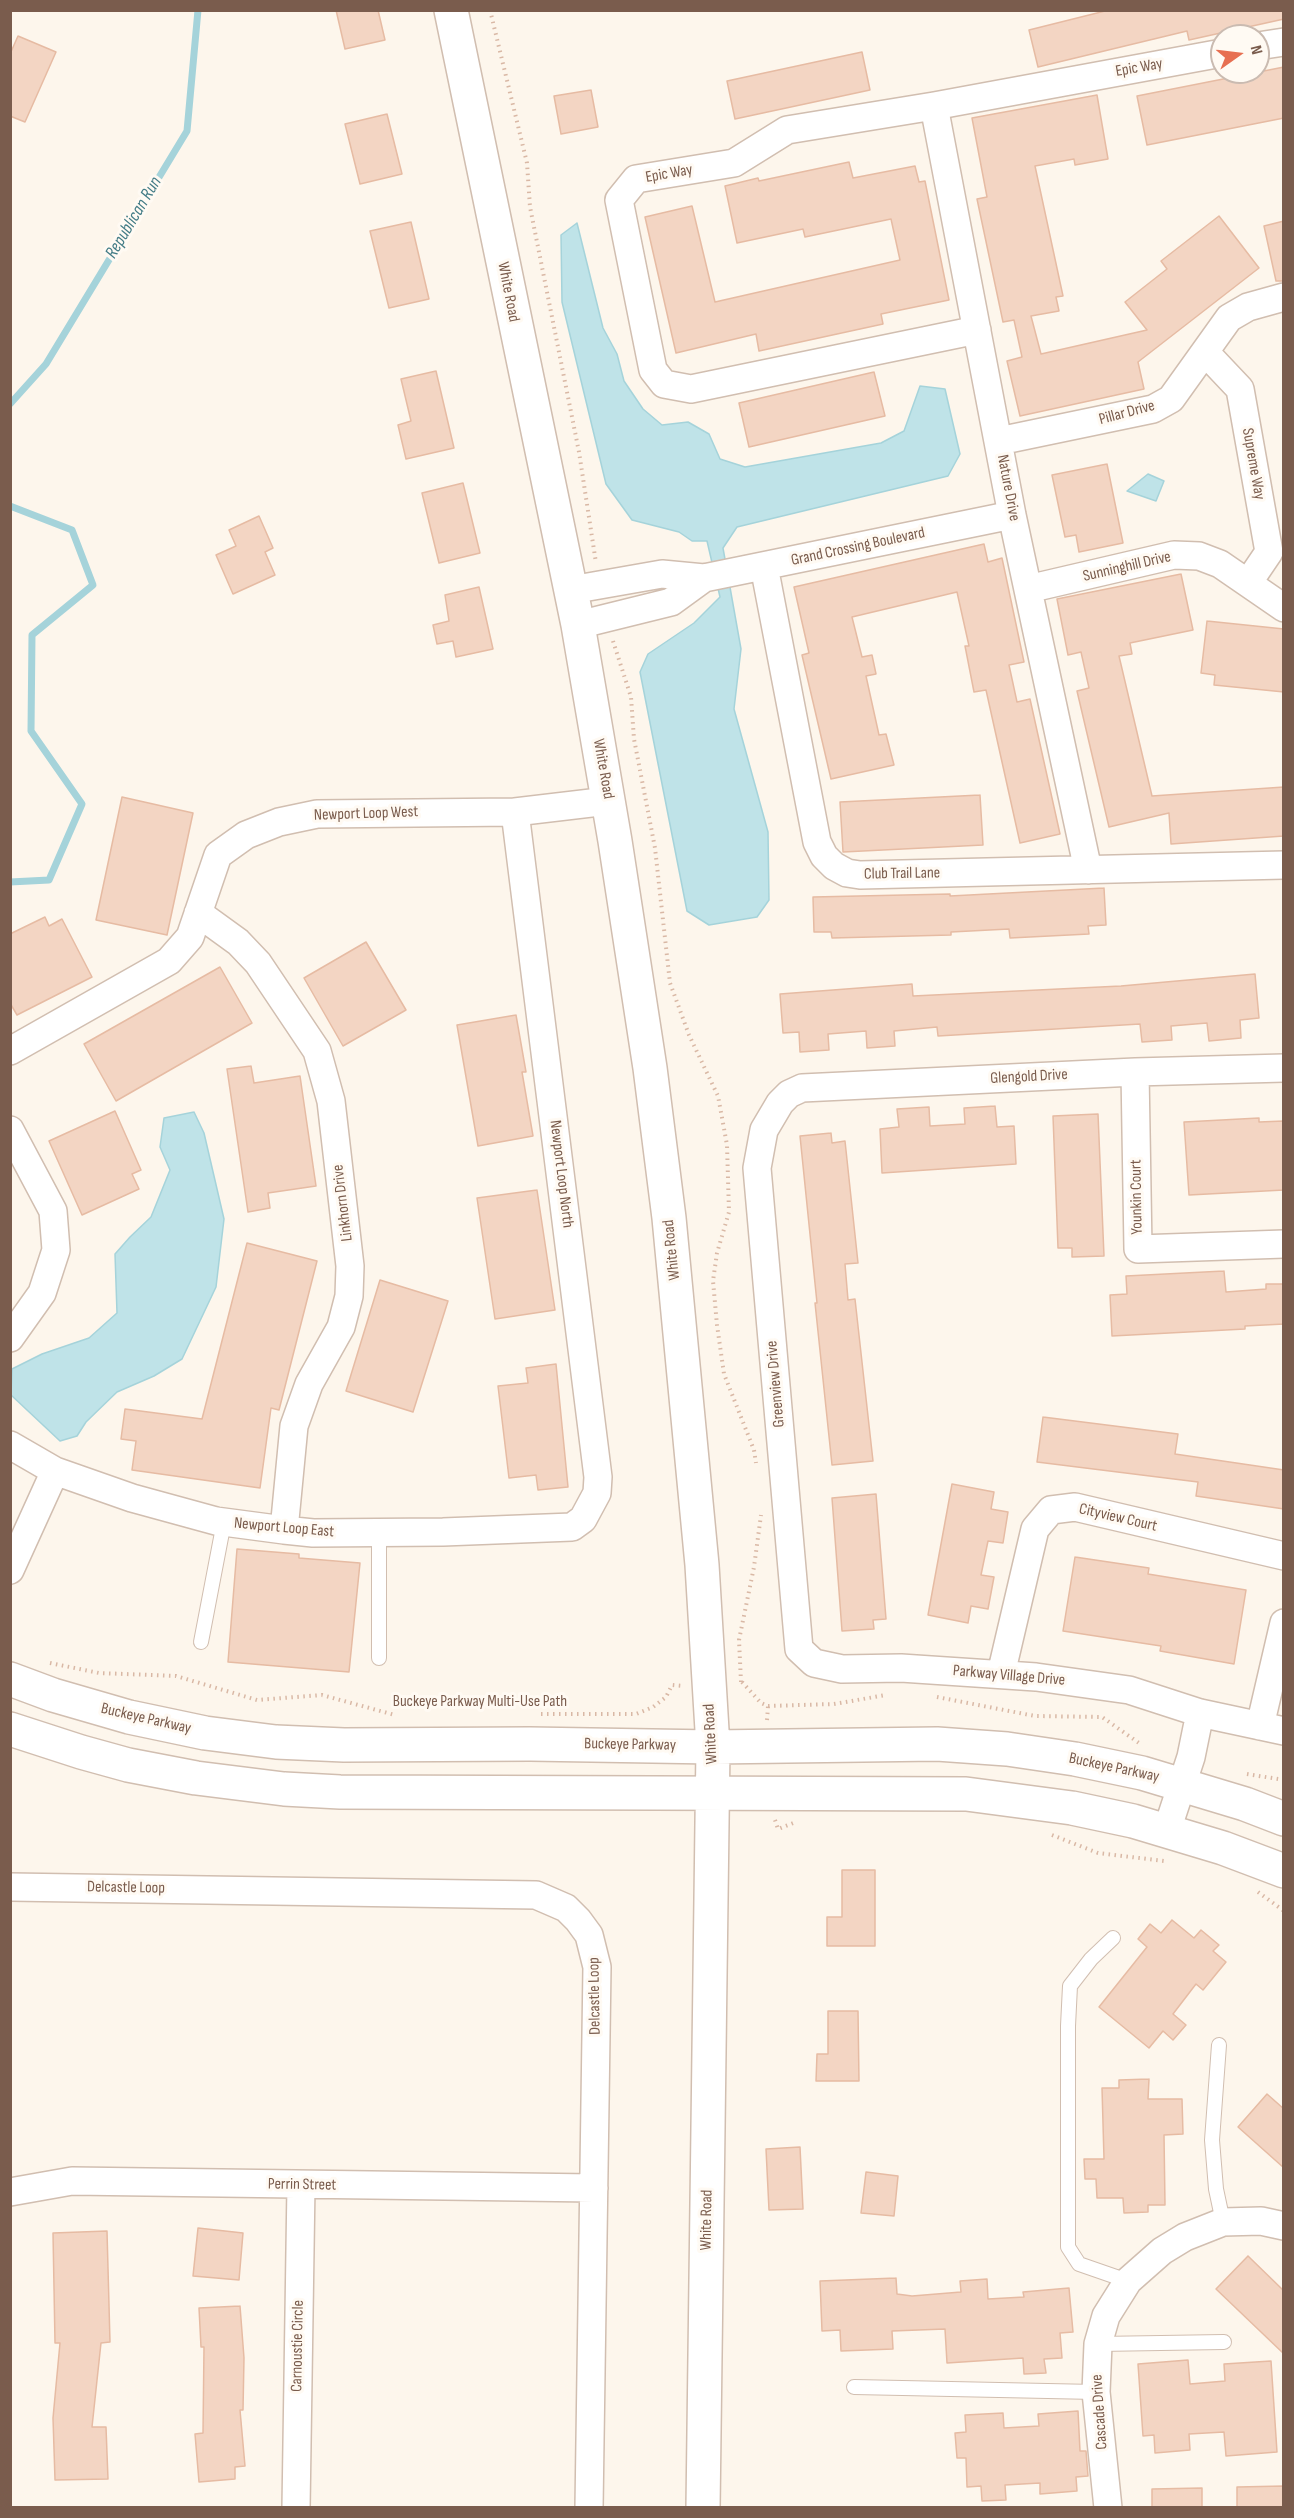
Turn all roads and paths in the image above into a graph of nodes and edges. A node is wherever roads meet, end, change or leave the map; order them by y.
1 (451, 10) edge
2 (1210, 55) edge
3 (934, 105) junction
4 (1284, 297) edge
5 (977, 330) junction
6 (1205, 352) junction
7 (999, 441) junction
8 (1012, 515) junction
9 (752, 568) junction
10 (704, 578) junction
11 (1248, 583) junction
12 (1028, 589) junction
13 (571, 590) junction
14 (1284, 608) edge
15 (578, 625) junction
16 (608, 801) junction
17 (515, 812) junction
18 (1284, 865) edge
19 (1088, 870) junction
20 (198, 912) junction
21 (10, 1051) edge
22 (1284, 1068) edge
23 (1135, 1072) junction
24 (780, 1103) joint
25 (10, 1130) edge
26 (1284, 1244) edge
27 (10, 1338) edge
28 (10, 1445) edge
29 (55, 1471) junction
30 (224, 1522) junction
31 (572, 1527) joint
32 (284, 1530) junction
33 (379, 1533) junction
34 (1284, 1556) edge
35 (10, 1570) edge
36 (1284, 1623) edge
37 (201, 1642) dead end
38 (380, 1658) dead end
39 (40, 1660) dead end
40 (814, 1664) joint
41 (1001, 1674) junction
42 (10, 1679) edge
43 (768, 1706) dead end
44 (1200, 1713) junction
45 (532, 1714) dead end
46 (636, 1714) dead end
47 (405, 1715) dead end
48 (1272, 1728) edge
49 (10, 1729) edge
50 (769, 1745) junction
51 (713, 1747) junction
52 (1182, 1784) junction
53 (712, 1794) junction
54 (772, 1794) junction
55 (807, 1820) dead end
56 (1284, 1820) edge
57 (1167, 1830) junction
58 (1044, 1831) dead end
59 (1175, 1862) dead end
60 (1284, 1871) edge
61 (10, 1887) edge
62 (1253, 1888) dead end
63 (1284, 1911) edge
64 (1113, 1938) dead end
65 (1219, 2045) dead end
66 (300, 2185) junction
67 (594, 2188) junction
68 (10, 2192) edge
69 (1224, 2222) junction
70 (1284, 2226) edge
71 (1128, 2281) junction
72 (1224, 2342) dead end
73 (1098, 2344) junction
74 (854, 2387) dead end
75 (1096, 2392) junction
76 (296, 2508) edge
77 (589, 2508) edge
78 (703, 2508) edge
79 (1108, 2508) edge

1 - 13 street, White Road
2 - 3 street, Epic Way
3 - 5 street, Nature Drive
3 - 5 street, Epic Way
4 - 6 street, Pillar Drive
5 - 7 street, Nature Drive
6 - 7 street, Pillar Drive
6 - 11 street, Supreme Way
7 - 8 street, Nature Drive
8 - 9 street, Grand Crossing Boulevard
8 - 12 street, Nature Drive
9 - 10 street, Grand Crossing Boulevard
9 - 19 street, Club Trail Lane
10 - 13 street, Grand Crossing Boulevard
10 - 15 street, Grand Crossing Boulevard
11 - 12 street, Sunninghill Drive
11 - 14 street, Sunninghill Drive
12 - 19 street, Nature Drive
13 - 15 street, White Road
15 - 16 street, White Road
16 - 17 street, Newport Loop West
16 - 51 street, White Road
17 - 20 street, Newport Loop West
17 - 31 street, Newport Loop North
18 - 19 street, Club Trail Lane
20 - 21 street, Newport Loop West
20 - 32 street, Linkhorn Drive
22 - 23 street, Glengold Drive
23 - 24 street, Glengold Drive
23 - 26 street, Younkin Court
24 - 40 street, Greenview Drive
25 - 27 street
28 - 29 street, Newport Loop East
29 - 30 street, Newport Loop East
29 - 35 street
30 - 32 street, Newport Loop East
30 - 37 lane
31 - 33 street, Newport Loop East
32 - 33 street, Newport Loop East
33 - 38 lane
34 - 41 street, Cityview Court
36 - 48 street
39 - 47 path, Buckeye Parkway Multi-Use Path
40 - 41 street, Parkway Village Drive
41 - 44 street, Parkway Village Drive
42 - 51 street, Buckeye Parkway
43 - 50 path
44 - 48 street, Parkway Village Drive
44 - 52 street
45 - 46 path, Buckeye Parkway Multi-Use Path
49 - 53 street
50 - 51 street, Buckeye Parkway
50 - 52 street, Buckeye Parkway
51 - 53 street, White Road
52 - 56 street, Buckeye Parkway
52 - 57 street
53 - 54 street
53 - 78 street, White Road
54 - 55 path
54 - 57 street
57 - 60 street
58 - 59 path
61 - 67 street, Delcastle Loop
62 - 63 path
64 - 71 lane
65 - 69 lane
66 - 67 street, Perrin Street
66 - 68 street, Perrin Street
66 - 76 street, Carnoustie Circle
67 - 77 street, Delcastle Loop
69 - 70 street, Cascade Drive
69 - 71 street, Cascade Drive
71 - 73 street, Cascade Drive
72 - 73 lane
73 - 75 street, Cascade Drive
74 - 75 lane
75 - 79 street, Cascade Drive

